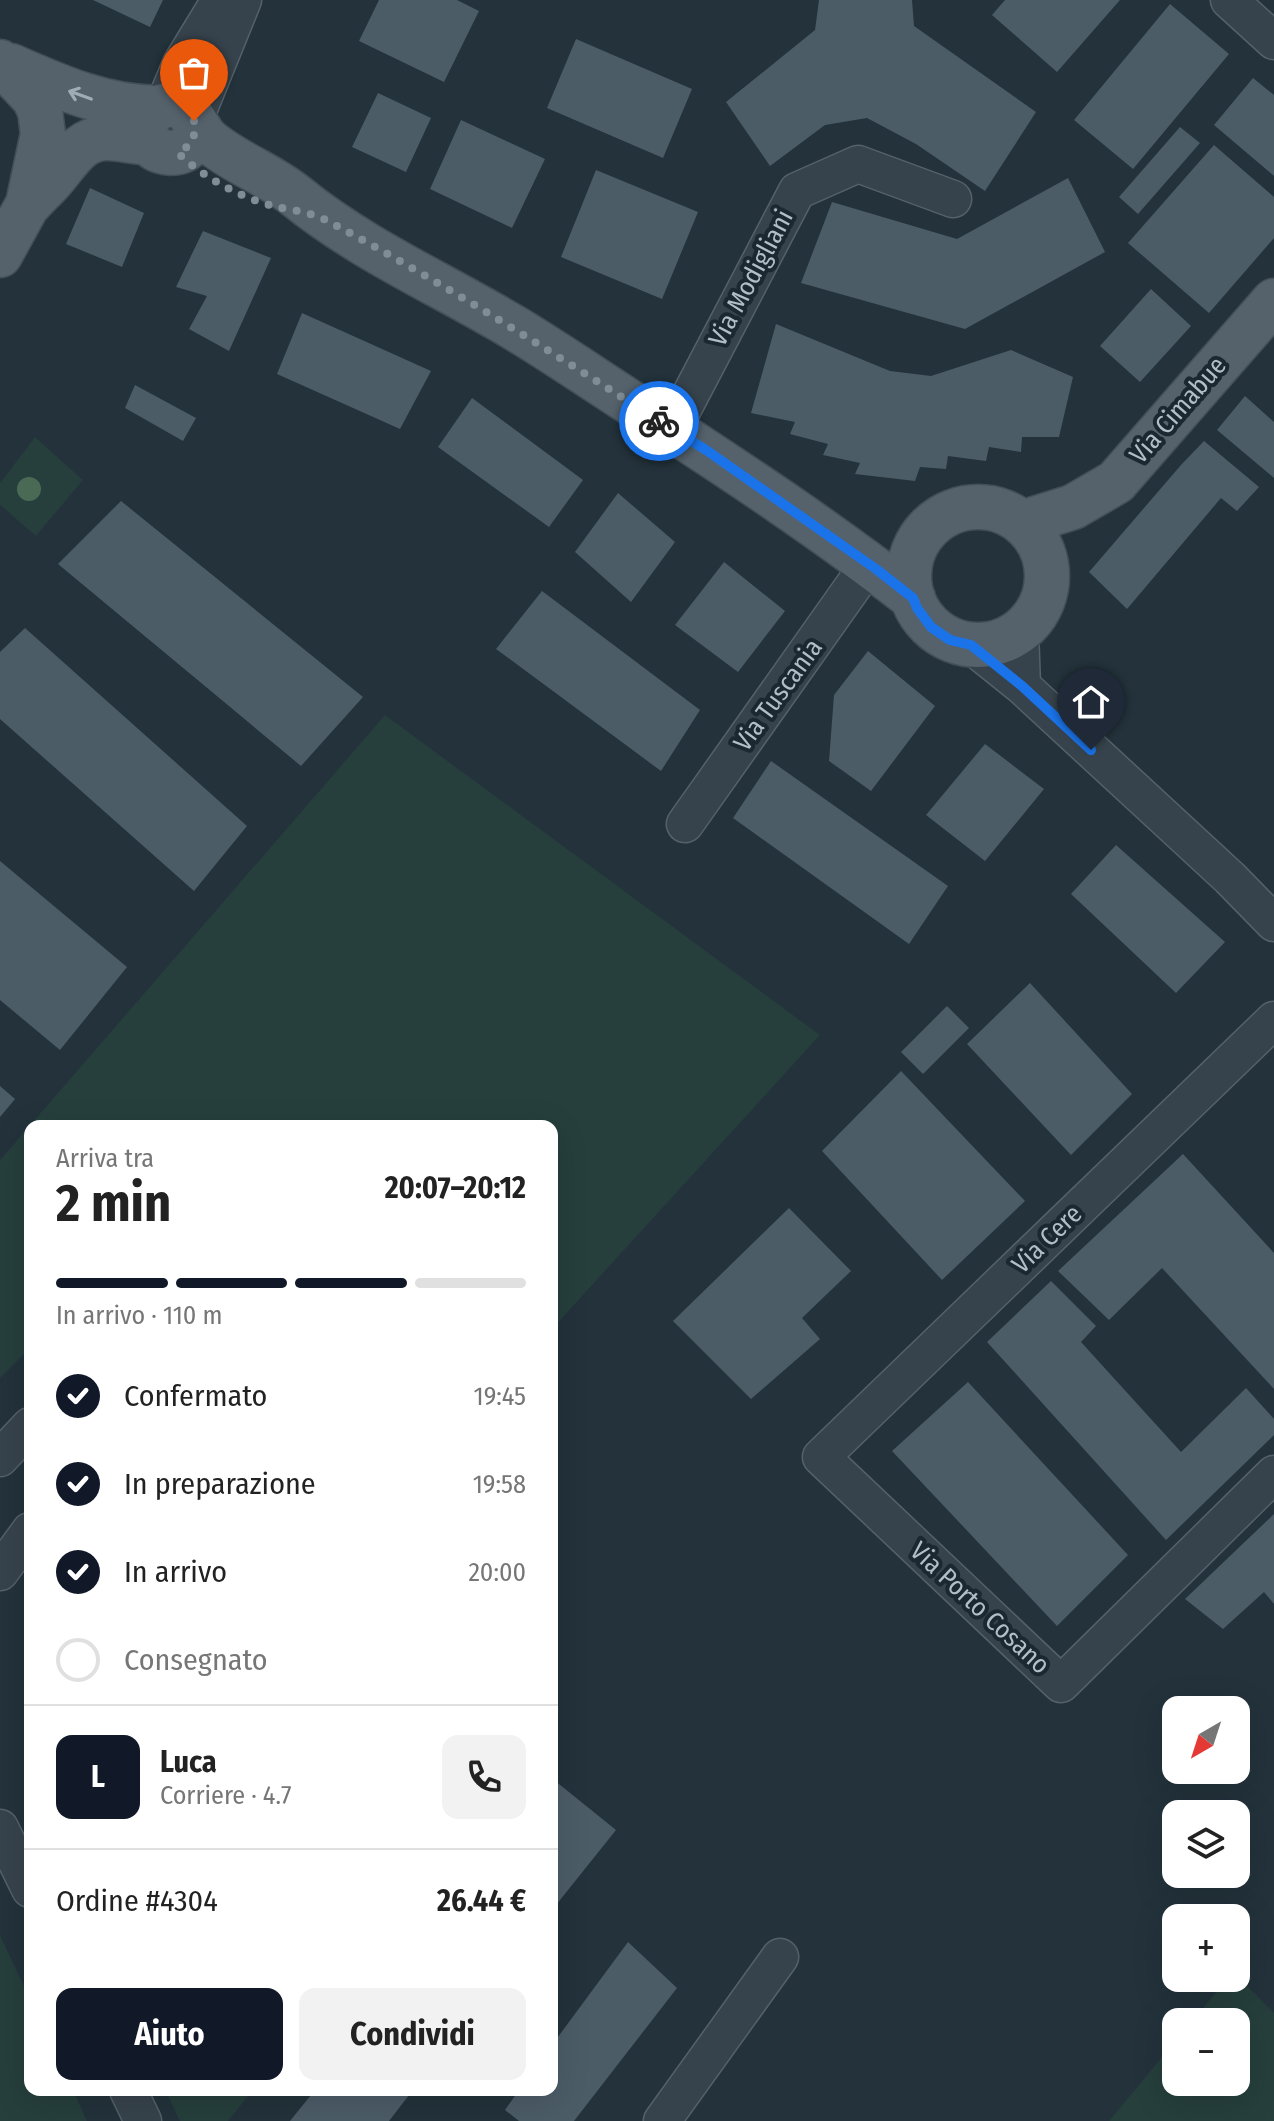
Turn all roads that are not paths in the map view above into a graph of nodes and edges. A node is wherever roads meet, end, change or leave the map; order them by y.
1 (220, 0) edge
2 (243, 0) edge
3 (1229, 0) edge
4 (1274, 41) edge
5 (0, 62) edge
6 (168, 126) junction
7 (953, 199) dead end
8 (28, 204) junction
9 (0, 255) edge
10 (1274, 301) edge
11 (672, 430) junction
12 (1073, 507) junction
13 (1022, 523) junction
14 (916, 548) junction
15 (1046, 560) junction
16 (873, 566) junction
17 (913, 598) junction
18 (1020, 631) junction
19 (971, 645) junction
20 (1022, 686) junction
21 (685, 824) dead end
22 (1274, 923) edge
23 (1274, 1020) edge
24 (821, 1457) joint
25 (1274, 1474) edge
26 (24, 1539) edge
27 (0, 1572) edge
28 (0, 1828) edge
29 (24, 1877) edge
30 (780, 1957) dead end
31 (131, 2096) edge
32 (143, 2121) edge
33 (662, 2121) edge

1 - 6 street
2 - 6 street
3 - 4 street
6 -> 5 main road
5 - 8 main road
6 - 8 main road
6 - 11 main road
7 - 11 street, Via Modigliani
8 - 9 main road
10 - 12 main road, Via Cimabue
11 - 16 main road
12 - 13 main road, Via Cimabue
12 - 15 main road
13 - 14 main road
13 - 15 main road
14 - 16 main road
14 - 17 main road
15 - 18 main road
16 - 17 main road
16 - 21 street, Via Tuscania
17 - 19 main road
18 - 19 main road
18 - 20 street
19 - 20 street
20 - 22 street
23 - 24 street, Via Cere
24 - 25 street, Via Porto Cosano
26 - 27 street
28 - 29 street
30 - 33 street
31 - 32 street

